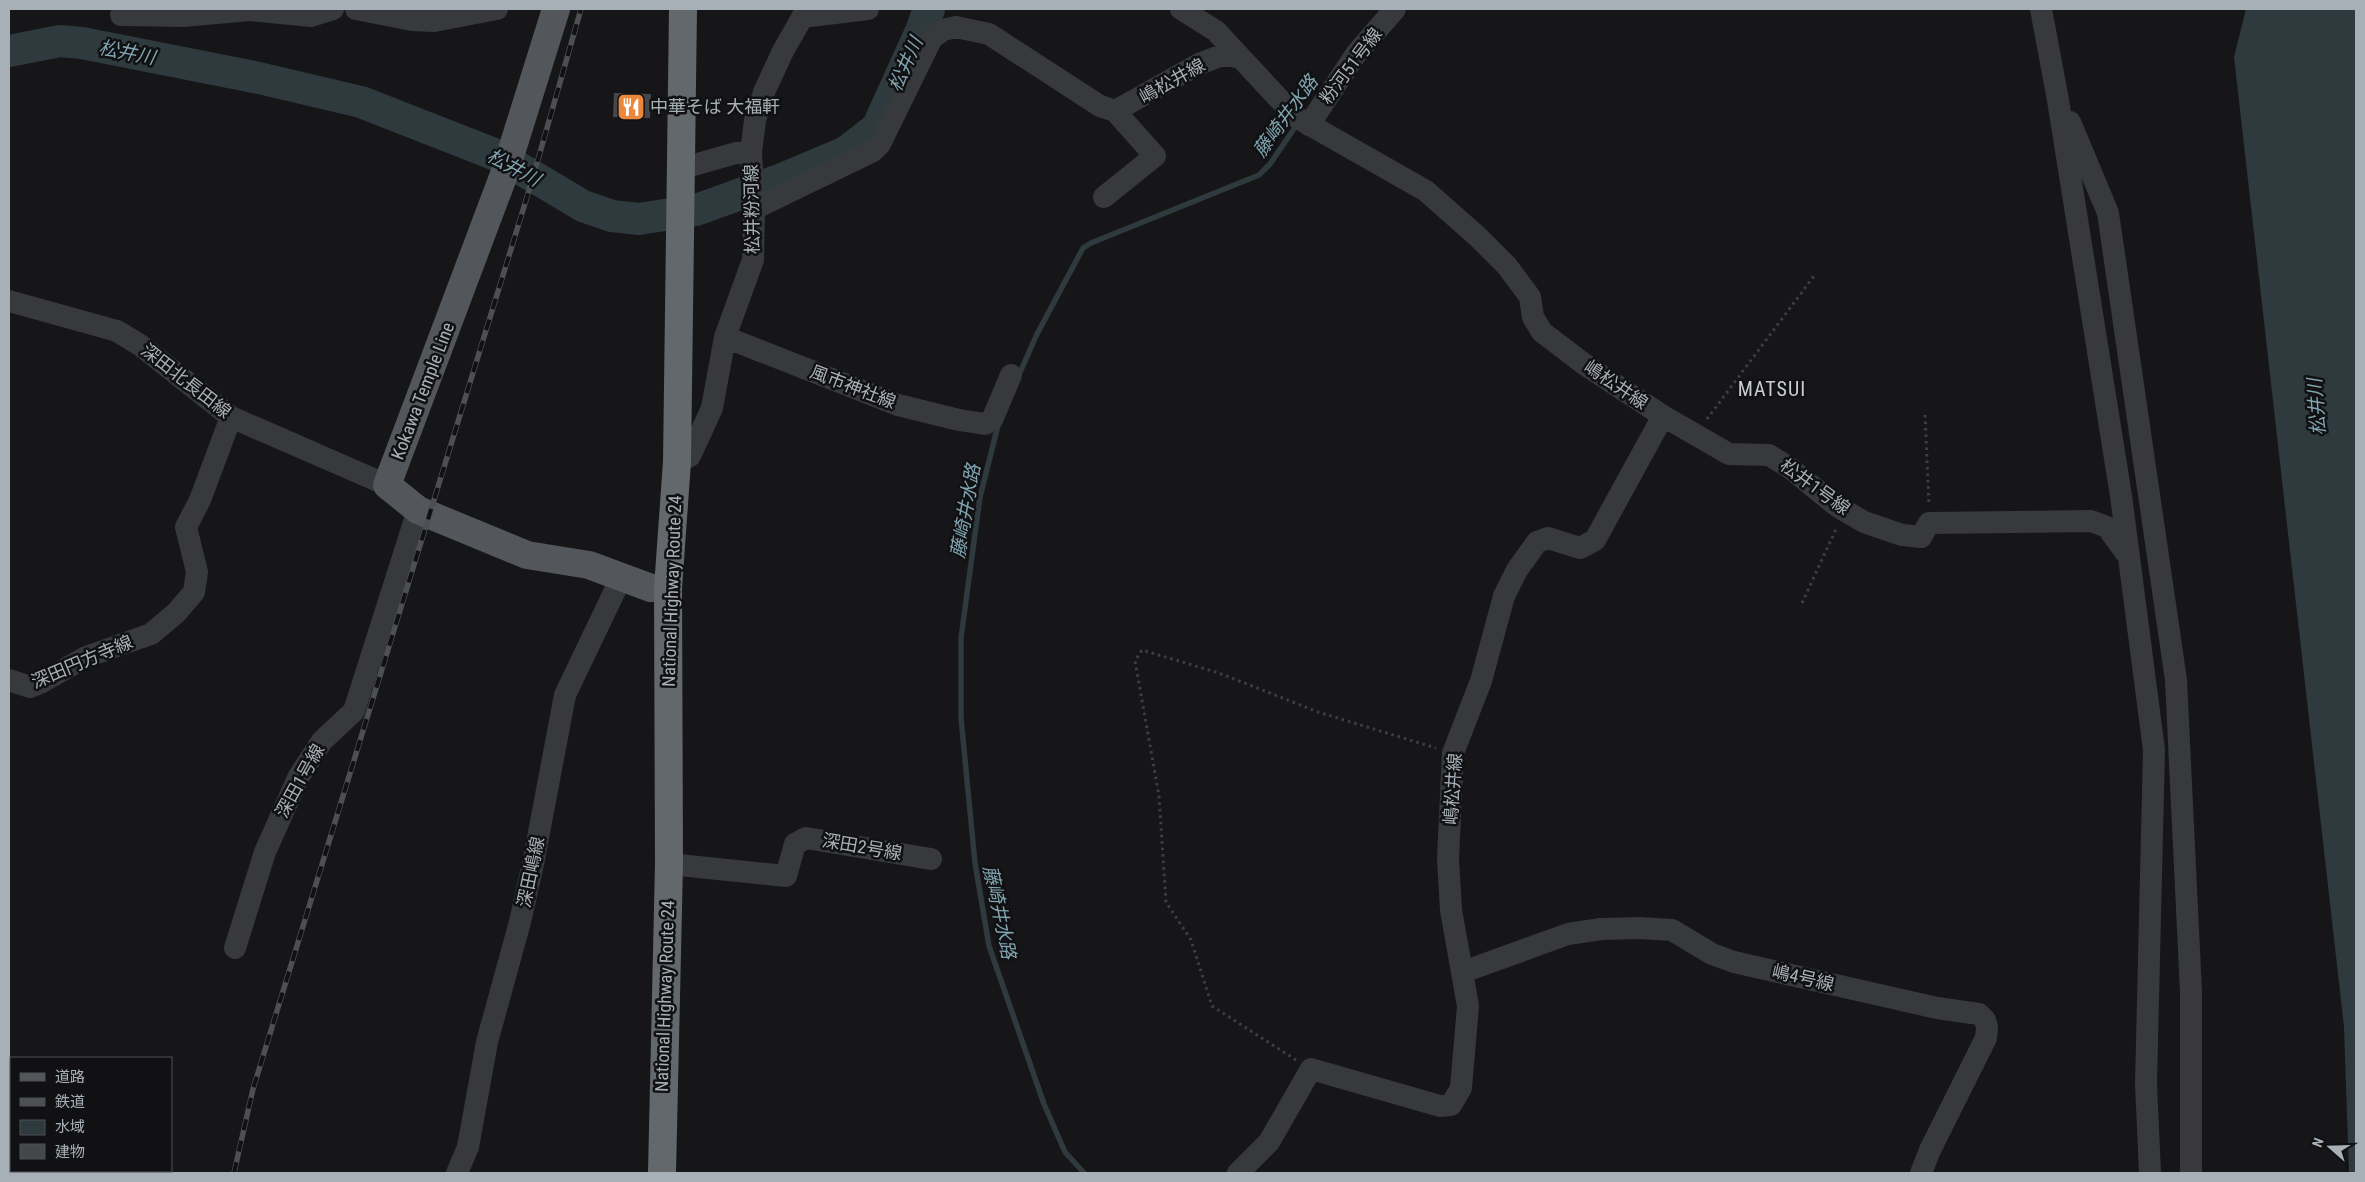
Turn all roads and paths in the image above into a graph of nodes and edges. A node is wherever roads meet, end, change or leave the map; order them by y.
1 (333, 9) edge
2 (356, 9) edge
3 (497, 9) edge
4 (556, 9) edge
5 (683, 9) edge
6 (868, 9) edge
7 (1180, 9) edge
8 (1395, 9) edge
9 (2041, 9) edge
10 (804, 13) edge
11 (121, 15) dead end
12 (1241, 58) junction
13 (2055, 85) junction
14 (1115, 111) junction
15 (1303, 122) junction
16 (751, 155) junction
17 (680, 175) junction
18 (1104, 197) dead end
19 (754, 204) junction
20 (1814, 276) dead end
21 (9, 301) edge
22 (725, 337) junction
23 (1011, 376) dead end
24 (1925, 415) dead end
25 (1663, 416) junction
26 (231, 417) junction
27 (1695, 434) junction
28 (677, 462) junction
29 (387, 485) junction
30 (418, 510) junction
31 (1844, 510) junction
32 (1929, 523) junction
33 (2129, 557) junction
34 (621, 578) junction
35 (668, 588) junction
36 (1802, 603) dead end
37 (9, 680) edge
38 (1453, 753) junction
39 (931, 859) dead end
40 (669, 864) junction
41 (234, 948) dead end
42 (1463, 972) junction
43 (1311, 1069) junction
44 (456, 1173) edge
45 (662, 1173) edge
46 (1238, 1173) edge
47 (1922, 1173) edge
48 (2150, 1173) edge
49 (2191, 1173) edge

1 - 11 street
2 - 3 street
4 - 29 main road, Kokawa Temple Line
5 - 17 highway, National Highway Route 24
6 - 10 street
7 - 12 street
8 - 15 street, 粉河51号線
9 - 13 street
10 - 16 street, 松井粉河線
12 - 14 street, 嶋松井線
12 - 15 street, 嶋松井線
13 - 33 street
13 - 49 street
14 - 18 street
14 - 19 street
15 - 25 street, 嶋松井線
16 - 17 street
16 - 19 street, 松井粉河線
17 - 28 highway, National Highway Route 24
19 - 22 street, 松井粉河線
20 - 27 path
21 - 26 street, 深田北長田線
22 - 23 street, 風市神社線
22 - 28 street, 松井粉河線
24 - 32 path
25 - 27 street, 松井1号線
25 - 38 street, 嶋松井線
26 - 29 street, 深田北長田線
26 - 37 street, 深田円方寺線
27 - 31 street, 松井1号線
28 - 35 highway, National Highway Route 24
29 - 30 main road
30 - 34 main road
30 - 41 street, 深田1号線
31 - 32 street, 松井1号線
31 - 36 path
32 - 33 street
33 - 48 street
34 - 35 main road
34 - 44 street, 深田嶋線
35 - 40 highway, National Highway Route 24
38 - 42 street, 嶋松井線
38 - 43 path
39 - 40 street, 深田2号線
40 - 45 highway, National Highway Route 24
42 - 43 street, 嶋松井線
42 - 47 street, 嶋4号線
43 - 46 street

